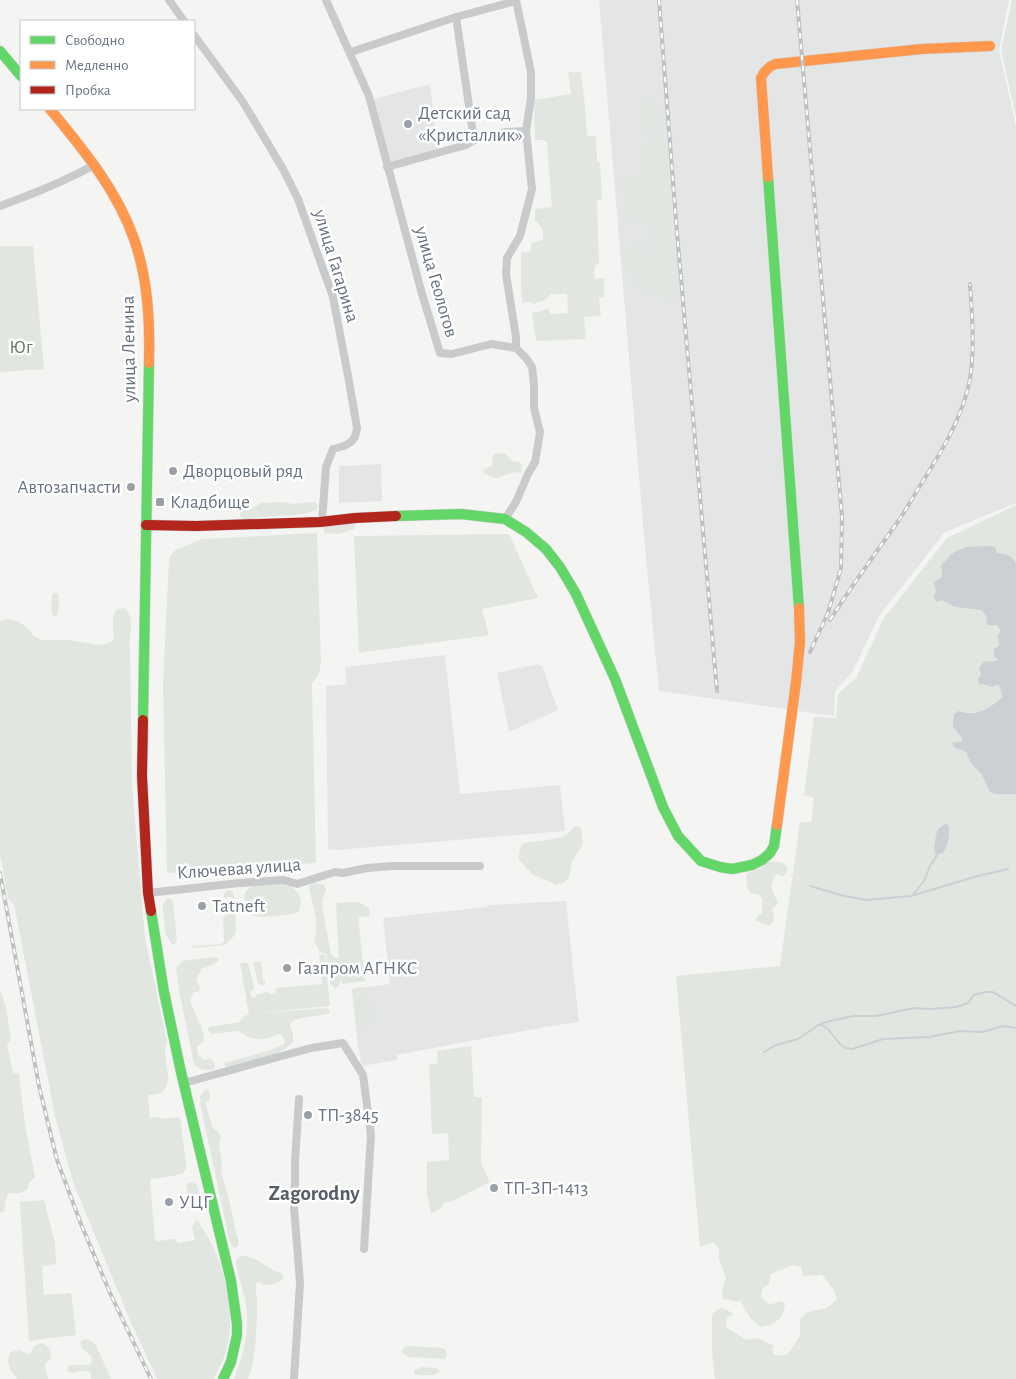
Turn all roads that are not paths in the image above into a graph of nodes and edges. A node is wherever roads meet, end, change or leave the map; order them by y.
1 (169, 0) edge
2 (326, 0) edge
3 (516, 0) edge
4 (456, 17) junction
5 (183, 20) edge
6 (195, 36) edge
7 (990, 46) dead end
8 (0, 51) edge
9 (351, 52) junction
10 (20, 75) edge
11 (51, 110) edge
12 (526, 132) junction
13 (474, 140) junction
14 (94, 165) junction
15 (387, 167) junction
16 (0, 206) edge
17 (516, 348) junction
18 (505, 519) junction
19 (322, 522) junction
20 (146, 526) junction
21 (480, 866) dead end
22 (148, 893) junction
23 (184, 1083) junction
24 (299, 1099) dead end
25 (364, 1249) dead end
26 (223, 1379) edge
27 (294, 1379) edge

1 - 5 street
2 - 9 street, улица Геологов
3 - 4 street
3 - 12 street
4 - 9 street
4 - 13 street
6 - 19 street, улица Гагарина
7 - 18 street
8 - 10 street
9 - 15 street, улица Геологов
11 - 14 street, улица Ленина
12 - 13 street
12 - 17 street
13 - 15 street
14 - 16 street
14 - 20 street, улица Ленина
15 - 17 street, улица Геологов
17 - 18 street
18 - 19 street
19 - 20 street
20 - 22 street, улица Ленина
21 - 22 street, Ключевая улица
22 - 23 street, улица Ленина
23 - 25 street
23 - 26 street, улица Ленина
24 - 27 street

